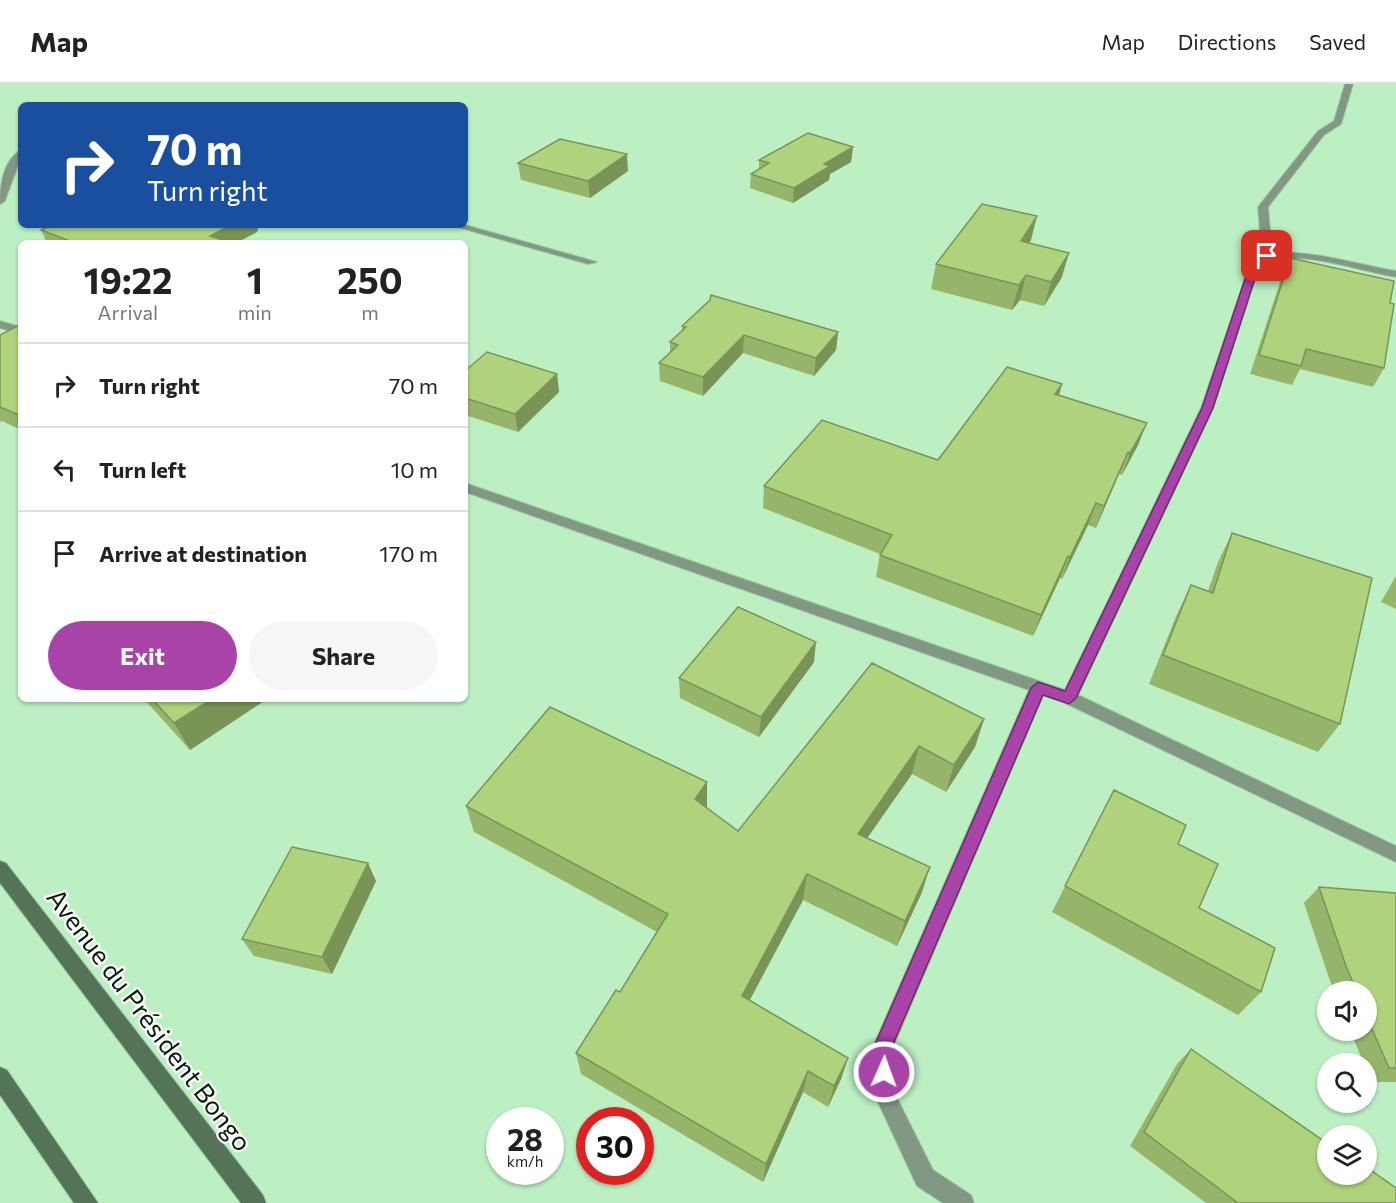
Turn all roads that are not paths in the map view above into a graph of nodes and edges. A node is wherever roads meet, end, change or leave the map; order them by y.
1 (1349, 84) edge
2 (18, 157) edge
3 (0, 201) edge
4 (466, 228) edge
5 (1267, 256) junction
6 (592, 262) dead end
7 (1396, 274) edge
8 (0, 324) edge
9 (18, 330) edge
10 (468, 488) edge
11 (1038, 688) junction
12 (1069, 698) junction
13 (1396, 854) edge
14 (0, 869) edge
15 (0, 1077) edge
16 (87, 1203) edge
17 (255, 1203) edge
18 (963, 1203) edge

1 - 5 street
2 - 3 street
4 - 6 street
5 - 7 street
5 - 12 street
8 - 9 street
10 - 11 street
11 - 12 street
11 - 18 street
12 - 13 street
14 - 17 street, Avenue du Président Bongo
15 - 16 street

